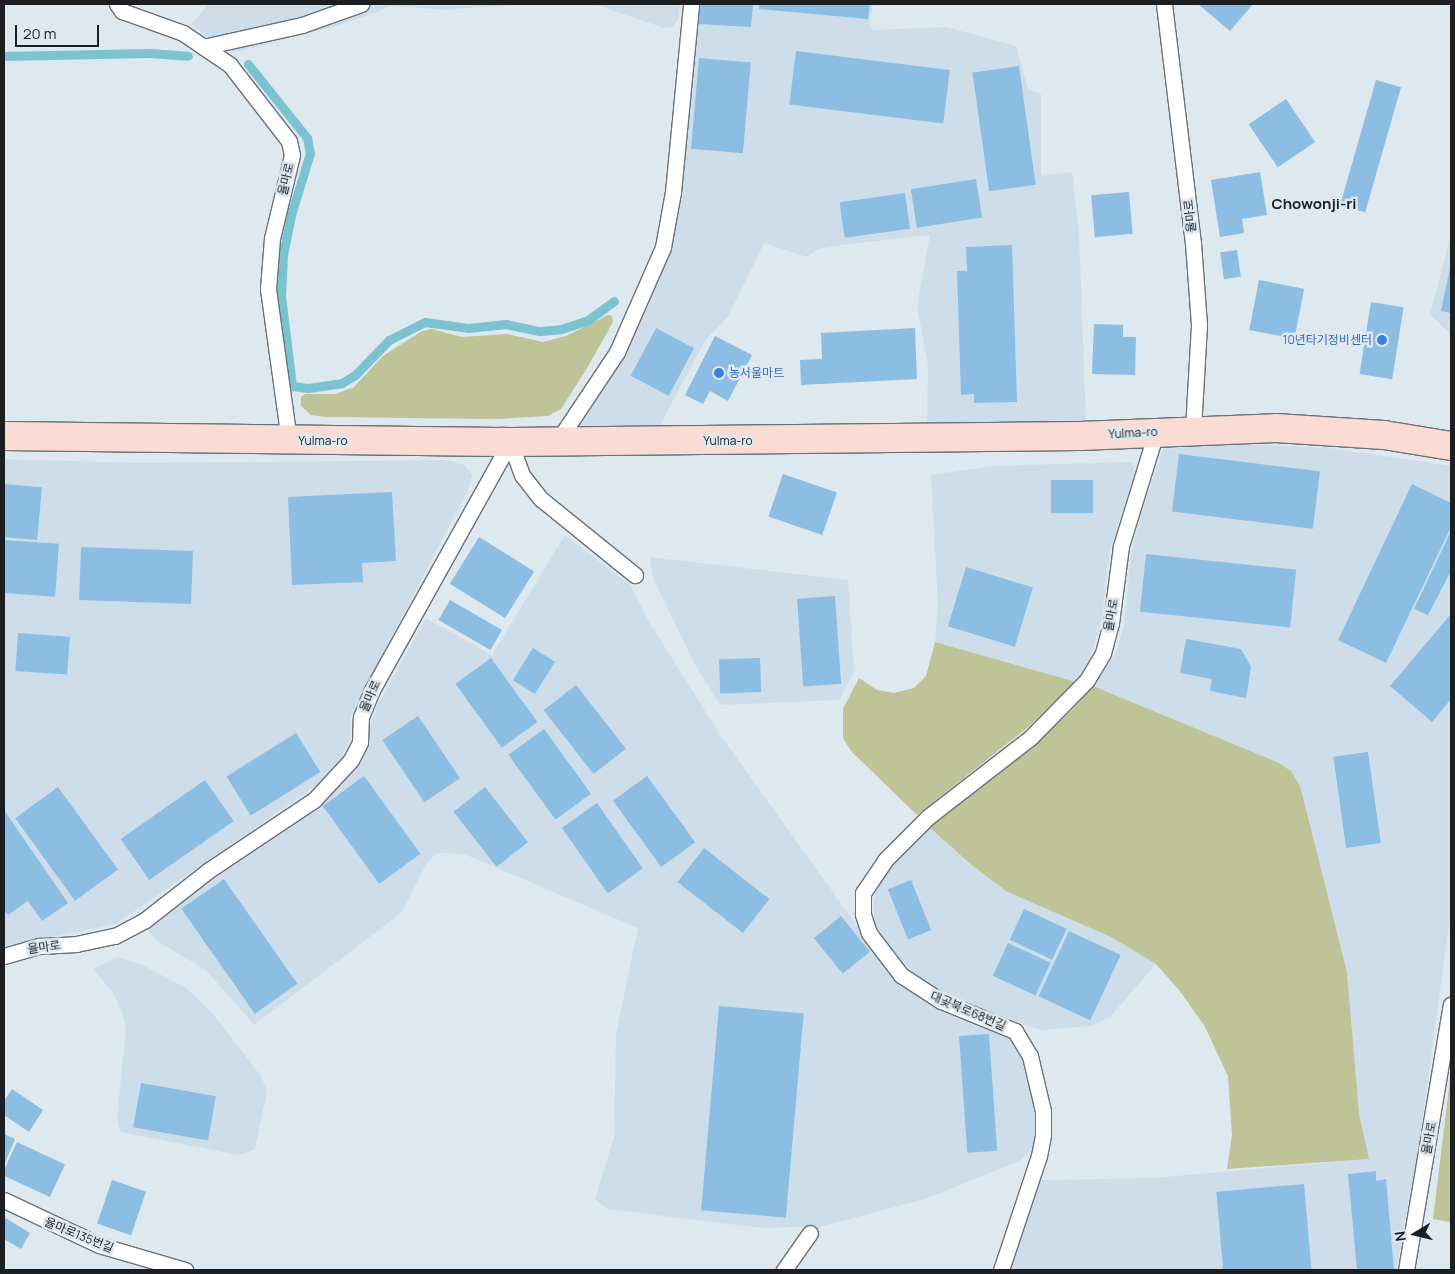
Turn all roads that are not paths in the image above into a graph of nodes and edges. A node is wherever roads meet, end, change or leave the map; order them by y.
1 (117, 4) edge
2 (361, 4) edge
3 (691, 4) edge
4 (1164, 4) edge
5 (203, 47) junction
6 (1193, 430) junction
7 (1156, 432) junction
8 (4, 436) edge
9 (289, 441) junction
10 (510, 442) junction
11 (557, 442) junction
12 (1451, 446) edge
13 (636, 575) dead end
14 (1103, 653) joint
15 (4, 956) edge
16 (1451, 1005) edge
17 (4, 1200) edge
18 (810, 1233) dead end
19 (156, 1266) edge
20 (185, 1270) edge
21 (784, 1270) edge
22 (1001, 1270) edge
23 (1406, 1270) edge

1 - 5 lane, 율마로
2 - 5 lane
3 - 11 lane
4 - 6 lane, 율마로
5 - 9 lane, 율마로
6 - 7 street, Yulma-ro
6 - 12 street, Yulma-ro
7 - 11 street, Yulma-ro
7 - 14 lane, 율마로
8 - 9 street, Yulma-ro
9 - 10 street, Yulma-ro
10 - 11 street, Yulma-ro
10 - 13 lane
10 - 15 lane, 율마로
14 - 22 lane, 대곶북로68번길
16 - 23 lane, 율마로
17 - 19 lane, 율마로135번길
18 - 21 lane
19 - 20 lane, 율마로135번길

